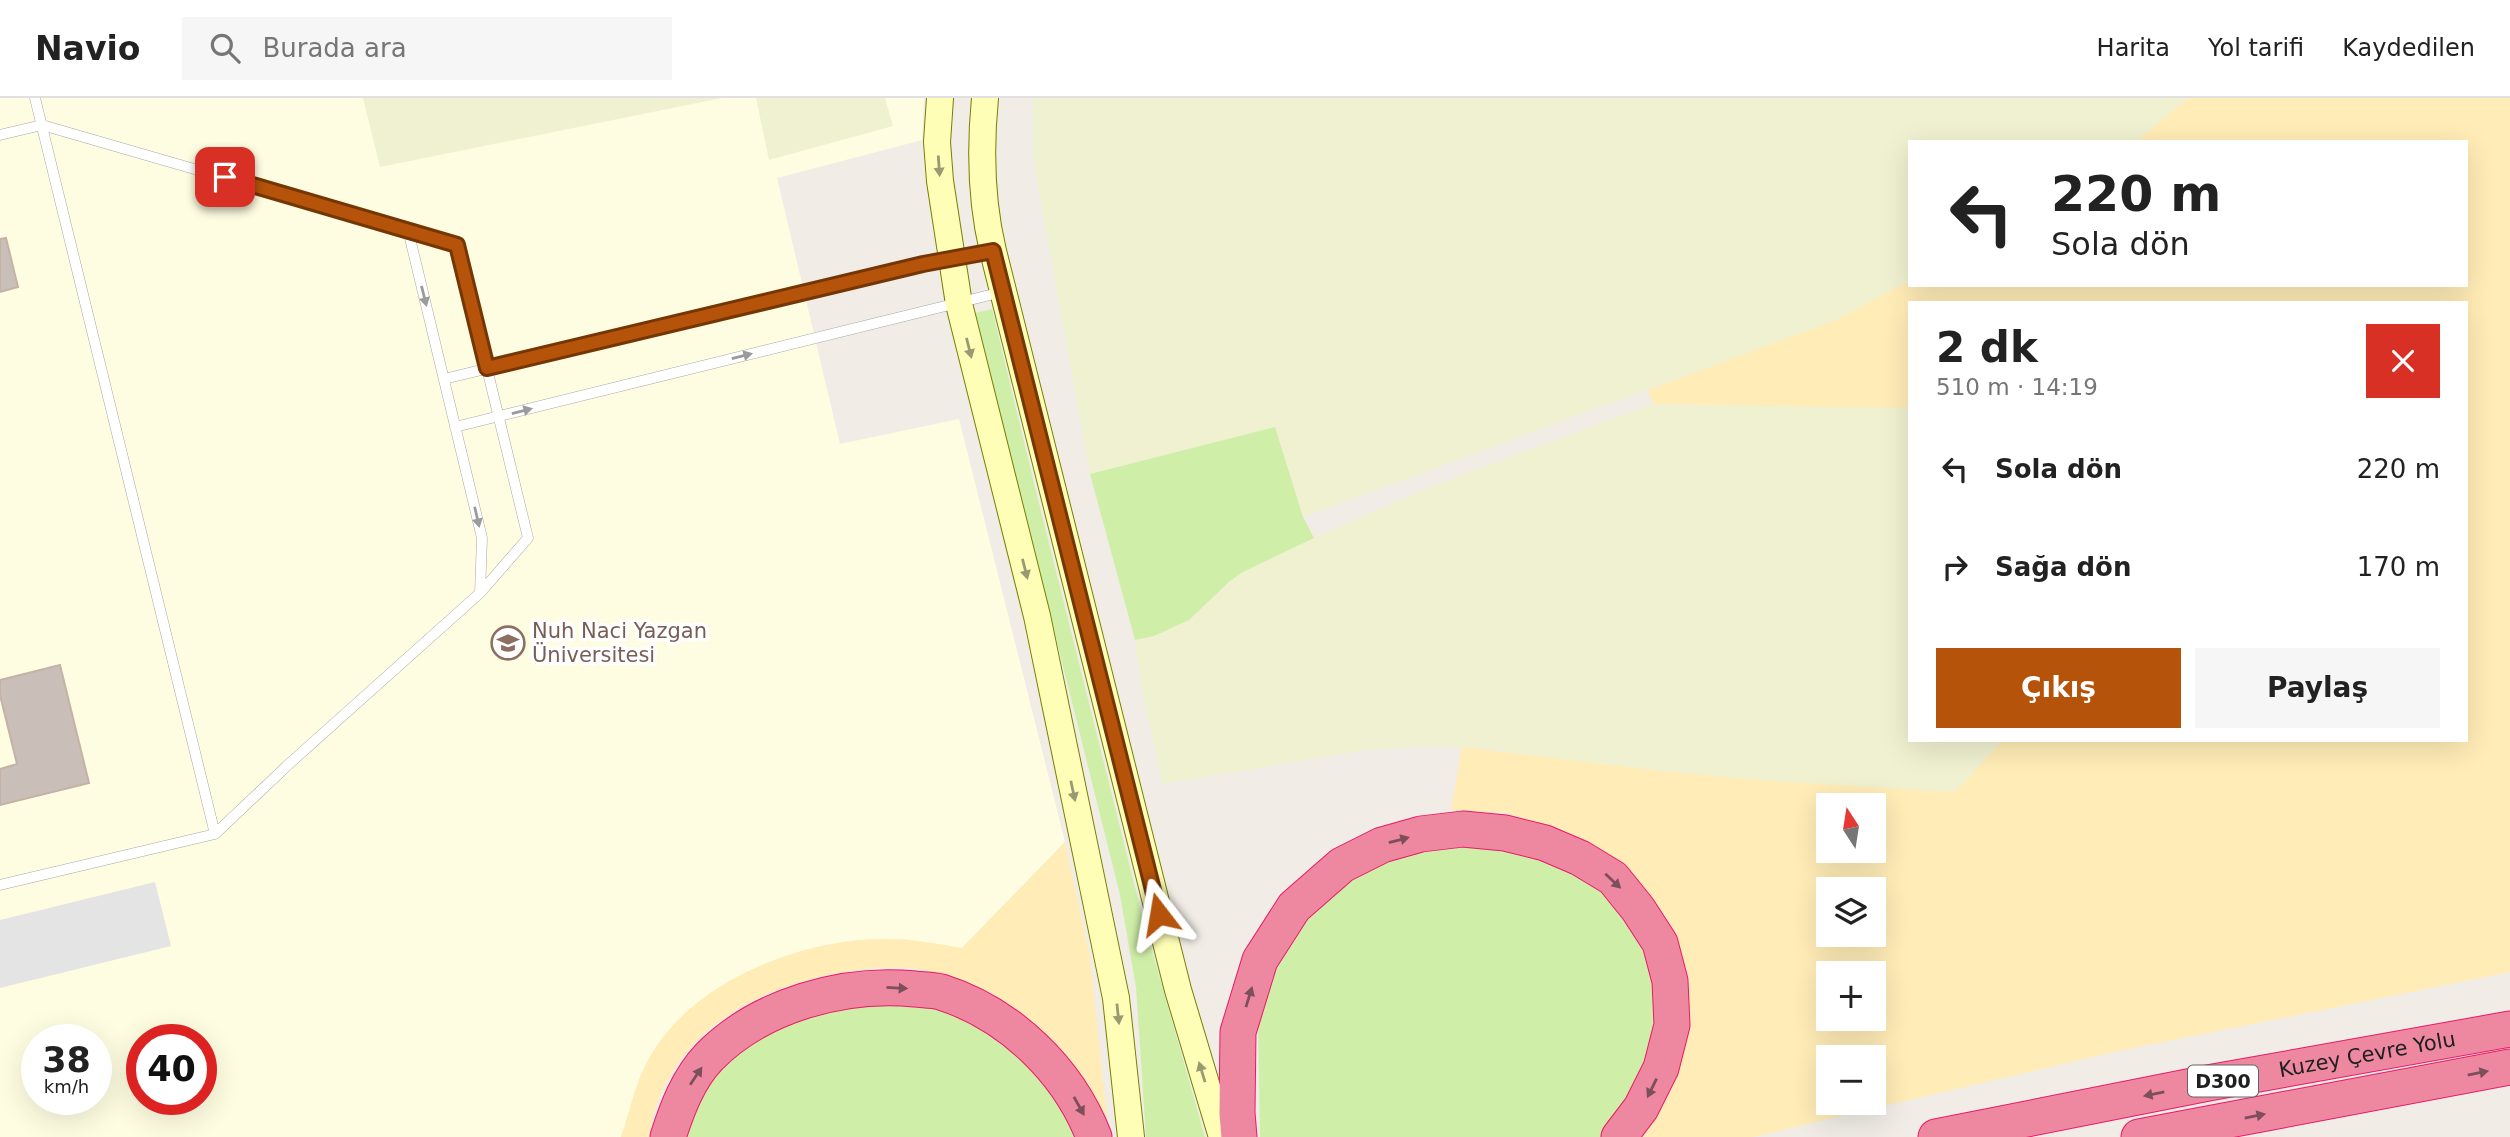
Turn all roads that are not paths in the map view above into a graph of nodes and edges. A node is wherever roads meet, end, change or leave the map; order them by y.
1 (35, 98) edge
2 (940, 98) edge
3 (985, 98) edge
4 (41, 125) junction
5 (0, 135) edge
6 (408, 230) junction
7 (993, 251) junction
8 (952, 257) junction
9 (1003, 292) junction
10 (959, 304) junction
11 (487, 368) junction
12 (444, 379) junction
13 (499, 417) junction
14 (456, 427) junction
15 (480, 593) junction
16 (215, 834) junction
17 (0, 885) edge
18 (2510, 1029) edge
19 (2510, 1067) edge
20 (2215, 1124) junction
21 (668, 1137) edge
22 (1094, 1137) edge
23 (1130, 1137) edge
24 (1222, 1137) edge
25 (1239, 1137) edge
26 (1619, 1137) edge
27 (1936, 1137) edge
28 (2139, 1137) edge
29 (2161, 1137) edge

1 - 4 lane
2 -> 8 street
3 - 7 street
4 - 5 lane
4 - 6 lane
4 - 16 lane
6 - 11 lane
6 -> 12 lane
7 - 8 lane
7 - 9 street
8 - 10 street
8 - 11 lane
9 - 10 lane
24 -> 9 street
13 -> 10 lane
10 -> 23 street
11 - 12 lane
11 - 13 lane
12 - 14 lane
13 - 14 lane
13 - 15 lane
14 -> 15 lane
15 - 16 lane
16 - 17 lane
18 -> 27 highway, Kuzey Çevre Yolu / D300
20 -> 19 highway, Kuzey Çevre Yolu / D300
20 - 28 highway, Kuzey Çevre Yolu / D300
20 - 29 highway
21 -> 22 highway
25 -> 26 highway

